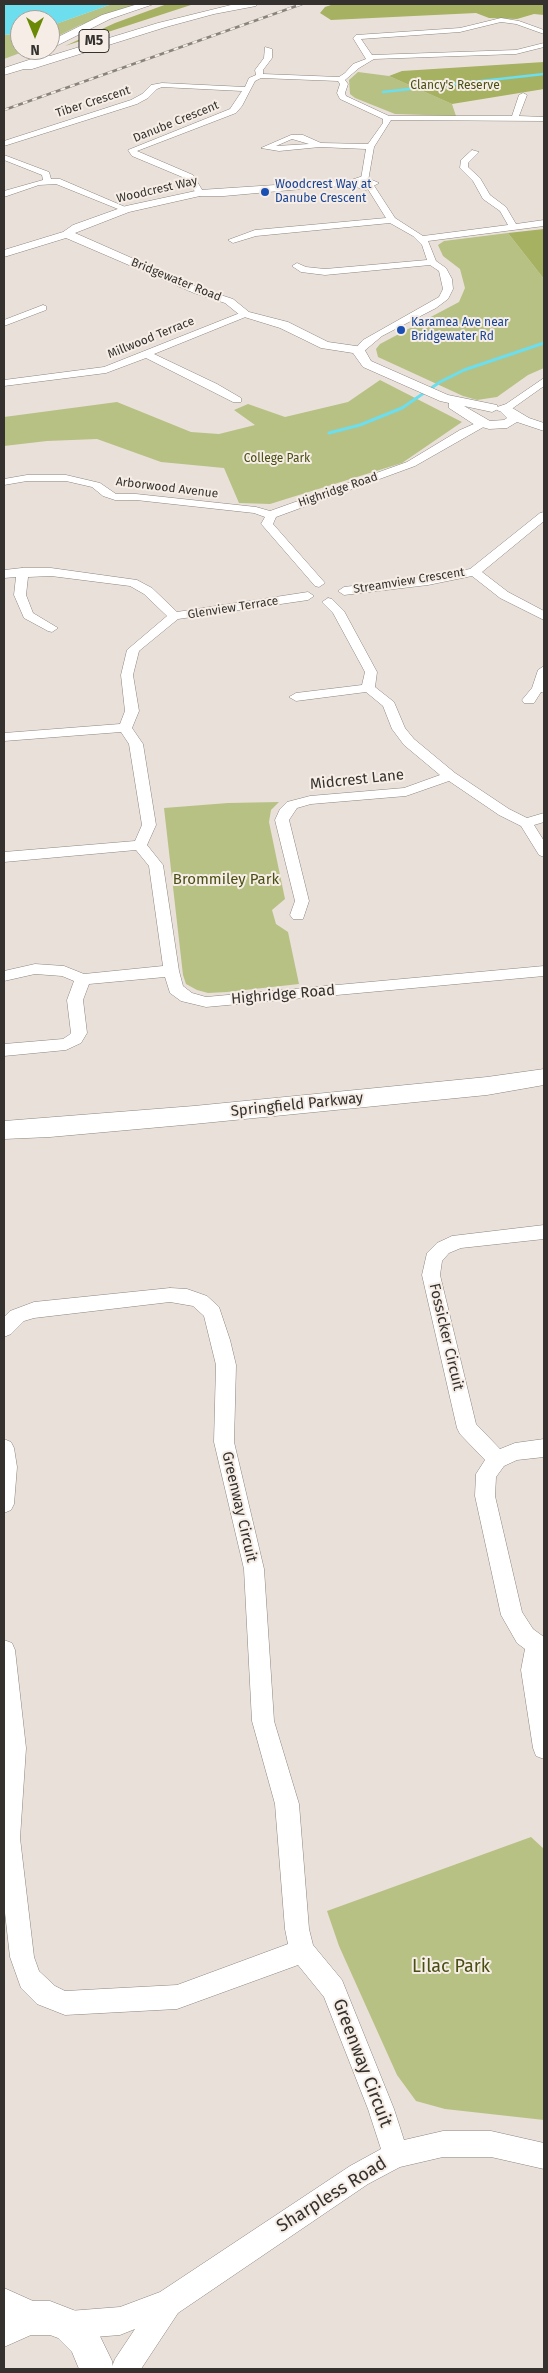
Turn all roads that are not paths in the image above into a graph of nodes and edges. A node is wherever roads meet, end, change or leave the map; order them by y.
1 (149, 4) edge
2 (205, 4) edge
3 (252, 4) edge
4 (185, 11) junction
5 (544, 32) edge
6 (60, 41) edge
7 (544, 45) edge
8 (268, 49) dead end
9 (370, 57) junction
10 (28, 67) junction
11 (4, 72) edge
12 (4, 76) edge
13 (260, 76) junction
14 (340, 79) junction
15 (247, 89) junction
16 (523, 95) dead end
17 (387, 118) junction
18 (515, 118) junction
19 (544, 119) edge
20 (4, 144) edge
21 (320, 145) junction
22 (370, 147) junction
23 (475, 152) dead end
24 (4, 157) edge
25 (47, 181) junction
26 (368, 183) junction
27 (200, 193) junction
28 (4, 194) edge
29 (126, 209) junction
30 (392, 220) junction
31 (544, 222) edge
32 (514, 226) junction
33 (67, 234) junction
34 (422, 239) junction
35 (233, 240) dead end
36 (4, 254) edge
37 (432, 262) junction
38 (297, 266) dead end
39 (43, 308) dead end
40 (245, 314) junction
41 (4, 323) edge
42 (359, 350) junction
43 (146, 354) junction
44 (544, 381) edge
45 (4, 383) edge
46 (444, 398) junction
47 (237, 400) dead end
48 (504, 410) junction
49 (479, 420) junction
50 (501, 425) junction
51 (544, 427) edge
52 (544, 437) edge
53 (4, 482) edge
54 (544, 514) edge
55 (271, 515) junction
56 (22, 572) junction
57 (474, 572) junction
58 (4, 574) edge
59 (332, 585) junction
60 (308, 596) junction
61 (328, 602) junction
62 (174, 616) junction
63 (544, 616) edge
64 (52, 628) dead end
65 (544, 670) edge
66 (368, 688) junction
67 (541, 689) edge
68 (296, 697) dead end
69 (529, 700) dead end
70 (125, 728) junction
71 (4, 737) edge
72 (450, 776) junction
73 (544, 817) edge
74 (526, 823) junction
75 (140, 845) junction
76 (544, 852) edge
77 (4, 857) edge
78 (298, 915) dead end
79 (171, 971) junction
80 (544, 971) edge
81 (4, 976) edge
82 (83, 979) junction
83 (4, 1050) edge
84 (544, 1077) edge
85 (487, 1086) junction
86 (544, 1091) edge
87 (50, 1128) junction
88 (4, 1130) edge
89 (4, 1140) edge
90 (544, 1232) edge
91 (4, 1329) edge
92 (4, 1448) edge
93 (544, 1448) edge
94 (498, 1460) junction
95 (4, 1504) edge
96 (540, 1646) edge
97 (4, 1650) edge
98 (544, 1748) edge
99 (302, 1951) junction
100 (396, 2155) junction
101 (544, 2156) edge
102 (168, 2303) junction
103 (13, 2318) edge
104 (69, 2325) junction
105 (96, 2369) edge
106 (125, 2369) edge

1 - 6 highway
2 - 4 highway, M5
3 - 10 highway
4 - 10 highway, M5
4 - 11 highway, M5
5 - 9 street
7 - 9 street
8 - 13 street
9 - 14 street
10 - 12 highway, M5
13 - 14 street
13 - 15 street, Danube Crescent
14 - 17 street
15 - 20 street, Tiber Crescent
15 - 27 street, Danube Crescent
16 - 18 street
17 - 18 street
17 - 22 street
18 - 19 street
21 - 21 street
21 - 22 street
22 - 26 street
23 - 32 street
24 - 25 street
25 - 28 street
25 - 29 street
26 - 27 street, Woodcrest Way
26 - 30 street
27 - 29 street, Woodcrest Way
29 - 33 street, Woodcrest Way
30 - 34 street
30 - 35 street
31 - 32 street
32 - 34 street
33 - 36 street, Woodcrest Way
33 - 40 street, Bridgewater Road
34 - 37 street
37 - 38 street
37 - 42 street
39 - 41 street
40 - 42 street, Bridgewater Road
40 - 43 street, Millwood Terrace
42 - 46 street
43 - 45 street, Millwood Terrace
43 - 47 street
44 - 48 street
46 - 48 street
46 - 49 street
48 - 49 street
48 - 50 street
48 - 51 street
49 - 50 street
49 - 55 street, Highridge Road
50 - 52 street
53 - 55 street, Arborwood Avenue
54 - 57 street, Streamview Crescent
55 - 59 street
56 - 58 street
56 - 62 street
56 - 64 street
57 - 59 street, Streamview Crescent
57 - 63 street
59 - 60 street
59 - 61 street
60 - 61 street
60 - 62 street, Glenview Terrace
61 - 66 street
62 - 70 street, Glenview Terrace
65 - 67 street
66 - 68 street
66 - 72 street
67 - 69 street
70 - 71 street
70 - 75 street
72 - 74 street
72 - 78 street, Midcrest Lane
73 - 74 street
74 - 76 street
75 - 77 street
75 - 79 street, Highridge Road
79 - 80 street, Highridge Road
79 - 82 street
81 - 82 street
82 - 83 street
84 - 85 main road, Springfield Parkway
85 - 86 main road
85 - 87 main road, Springfield Parkway
87 - 88 main road, Springfield Parkway
87 - 89 main road, Springfield Parkway
90 - 94 street, Fossicker Circuit
91 - 99 street, Greenway Circuit
92 - 95 street
93 - 94 street
94 - 96 street
96 - 98 street
97 - 99 street
99 - 100 street, Greenway Circuit
100 - 101 street, Sharpless Road
100 - 102 street, Sharpless Road
102 - 104 street, Sharpless Road
102 - 106 street, Sharpless Road
103 - 104 street
104 - 105 street

